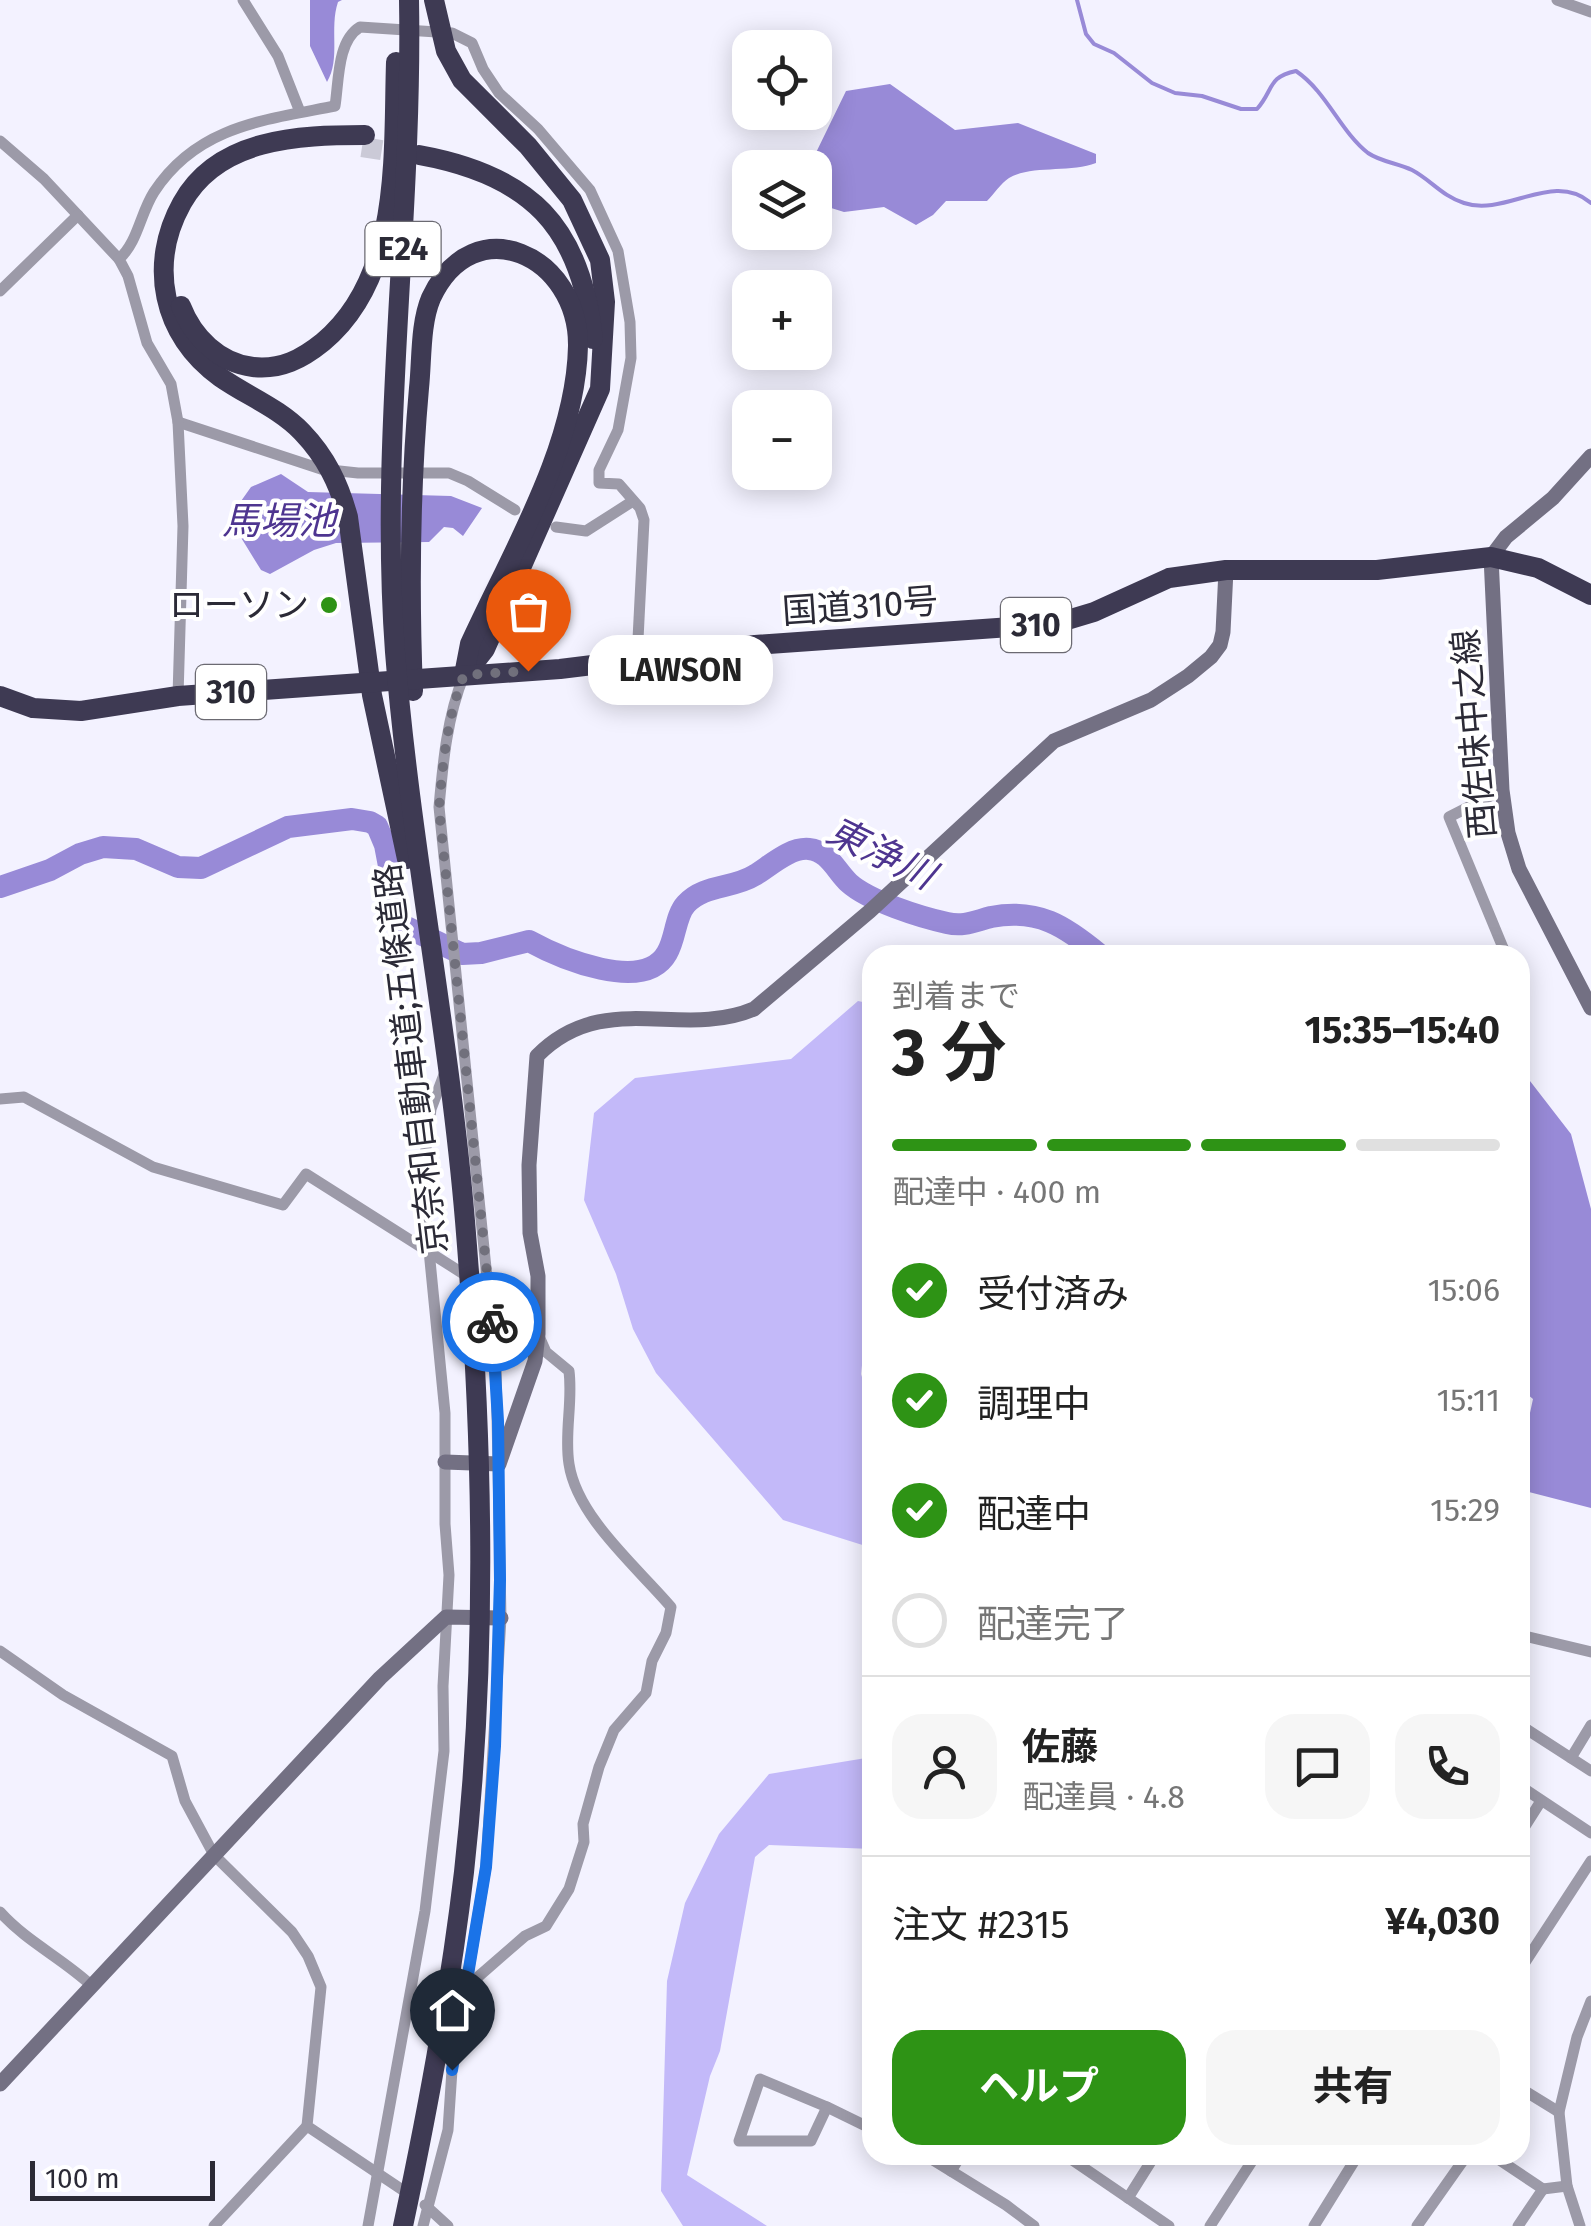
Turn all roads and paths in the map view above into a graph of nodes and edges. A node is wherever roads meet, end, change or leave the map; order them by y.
1 (243, 0) edge
2 (400, 0) edge
3 (409, 0) edge
4 (434, 0) edge
5 (1557, 0) edge
6 (1591, 12) edge
7 (403, 37) junction
8 (300, 112) junction
9 (0, 141) edge
10 (78, 216) junction
11 (119, 260) junction
12 (0, 292) edge
13 (605, 302) junction
14 (178, 422) junction
15 (1591, 456) edge
16 (403, 460) junction
17 (553, 464) junction
18 (633, 501) junction
19 (516, 510) dead end
20 (556, 526) dead end
21 (1491, 557) junction
22 (1226, 570) junction
23 (1591, 595) edge
24 (638, 658) junction
25 (464, 675) junction
26 (0, 696) edge
27 (178, 696) junction
28 (1502, 790) junction
29 (1502, 945) edge
30 (432, 947) junction
31 (1591, 1008) edge
32 (462, 1048) junction
33 (0, 1099) edge
34 (432, 1254) junction
35 (488, 1290) junction
36 (538, 1334) junction
37 (445, 1462) junction
38 (499, 1464) junction
39 (446, 1617) junction
40 (501, 1618) junction
41 (1530, 1637) edge
42 (0, 1651) edge
43 (1591, 1652) edge
44 (1591, 1725) edge
45 (1530, 1731) edge
46 (1571, 1758) junction
47 (1591, 1771) edge
48 (1530, 1793) edge
49 (1541, 1801) junction
50 (1530, 1818) edge
51 (1591, 1832) edge
52 (214, 1856) junction
53 (1591, 1860) edge
54 (0, 1912) edge
55 (1530, 1955) edge
56 (466, 1984) junction
57 (92, 1986) junction
58 (1591, 2002) edge
59 (0, 2084) edge
60 (1530, 2094) edge
61 (826, 2107) junction
62 (1560, 2112) junction
63 (862, 2124) edge
64 (306, 2126) junction
65 (941, 2165) edge
66 (955, 2165) edge
67 (1080, 2165) edge
68 (1149, 2165) edge
69 (1250, 2165) edge
70 (1352, 2165) edge
71 (1460, 2165) edge
72 (1507, 2165) edge
73 (951, 2171) junction
74 (380, 2172) junction
75 (1567, 2186) junction
76 (1543, 2189) junction
77 (1128, 2198) junction
78 (428, 2208) junction
79 (1166, 2224) edge
80 (214, 2226) edge
81 (368, 2226) edge
82 (403, 2226) edge
83 (423, 2226) edge
84 (448, 2226) edge
85 (1034, 2226) edge
86 (1148, 2226) edge
87 (1210, 2226) edge
88 (1314, 2226) edge
89 (1417, 2226) edge
90 (1518, 2226) edge
91 (1580, 2226) edge

1 - 8 street
2 - 7 highway
3 - 7 highway, E24
4 - 13 highway
5 - 6 street
7 - 16 highway, E24
7 - 30 highway
8 - 11 street
8 - 18 street
9 - 10 street
10 - 11 street
10 - 12 street
11 - 14 street
13 - 17 highway
13 - 25 highway
14 - 19 street
14 - 27 street
15 - 21 street
16 - 17 highway
16 - 30 highway, 京奈和自動車道;五條道路
17 - 25 highway
18 - 20 street
18 - 24 street
21 - 22 highway, 国道310号 / 310
21 - 23 highway, 国道310号 / 310
21 - 28 street, 西佐味中之線
22 - 24 highway, 国道310号 / 310
22 - 36 street
24 - 25 highway, 国道310号 / 310
25 - 27 highway, 国道310号 / 310
25 - 32 street
26 - 27 highway, 国道310号 / 310
28 - 29 street
28 - 31 street, 西佐味中之線
30 - 82 highway, 京奈和自動車道;五條道路
32 - 34 street
32 - 35 street
33 - 34 street
34 - 35 street
34 - 37 street
35 - 36 street
35 - 38 street
36 - 38 street
36 - 56 street
37 - 38 street
37 - 39 street
38 - 40 street
39 - 40 street
39 - 52 street
39 - 74 street
40 - 56 street
41 - 43 street
42 - 52 street
44 - 46 street
45 - 46 street
46 - 47 street
48 - 49 street
49 - 50 street
49 - 51 street
52 - 57 street
52 - 64 street
53 - 55 street
54 - 57 street
56 - 78 street
57 - 59 street
58 - 62 street
60 - 62 street
61 - 61 street
61 - 63 street
62 - 75 street
64 - 74 street
64 - 80 street
65 - 73 street
66 - 73 street
67 - 77 street
68 - 77 street
69 - 87 street
70 - 88 street
71 - 89 street
72 - 76 street
73 - 85 street
74 - 78 street
74 - 81 street
75 - 76 street
75 - 91 street
76 - 90 street
77 - 79 street
78 - 83 street
78 - 84 street
79 - 86 street

